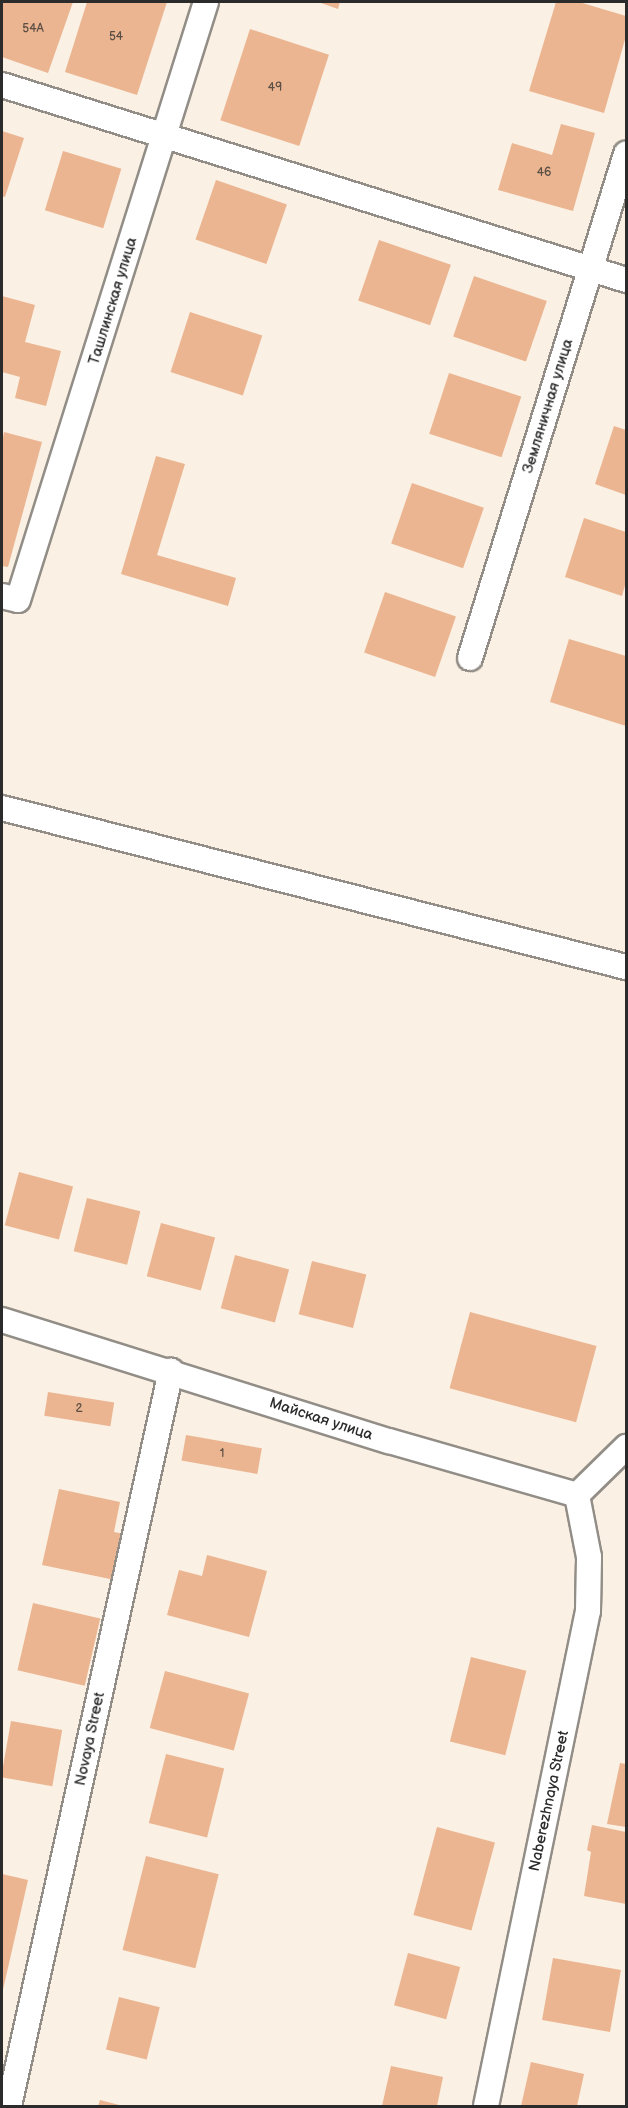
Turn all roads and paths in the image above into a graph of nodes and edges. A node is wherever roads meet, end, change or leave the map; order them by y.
1 (206, 2) edge
2 (2, 85) edge
3 (163, 137) junction
4 (627, 154) edge
5 (590, 268) junction
6 (627, 280) edge
7 (10, 598) edge
8 (470, 658) dead end
9 (2, 808) edge
10 (627, 967) edge
11 (2, 1320) edge
12 (171, 1371) junction
13 (627, 1447) edge
14 (577, 1495) junction
15 (9, 2106) edge
16 (486, 2106) edge

1 - 3 street, Ташлинская улица
2 - 3 street
3 - 5 street
3 - 7 street, Ташлинская улица
4 - 5 street, Земляничная улица
5 - 6 street
5 - 8 street, Земляничная улица
9 - 10 street
11 - 12 street, Майская улица
12 - 14 street, Майская улица
12 - 15 street, Novaya Street
13 - 14 street
14 - 16 street, Naberezhnaya Street

